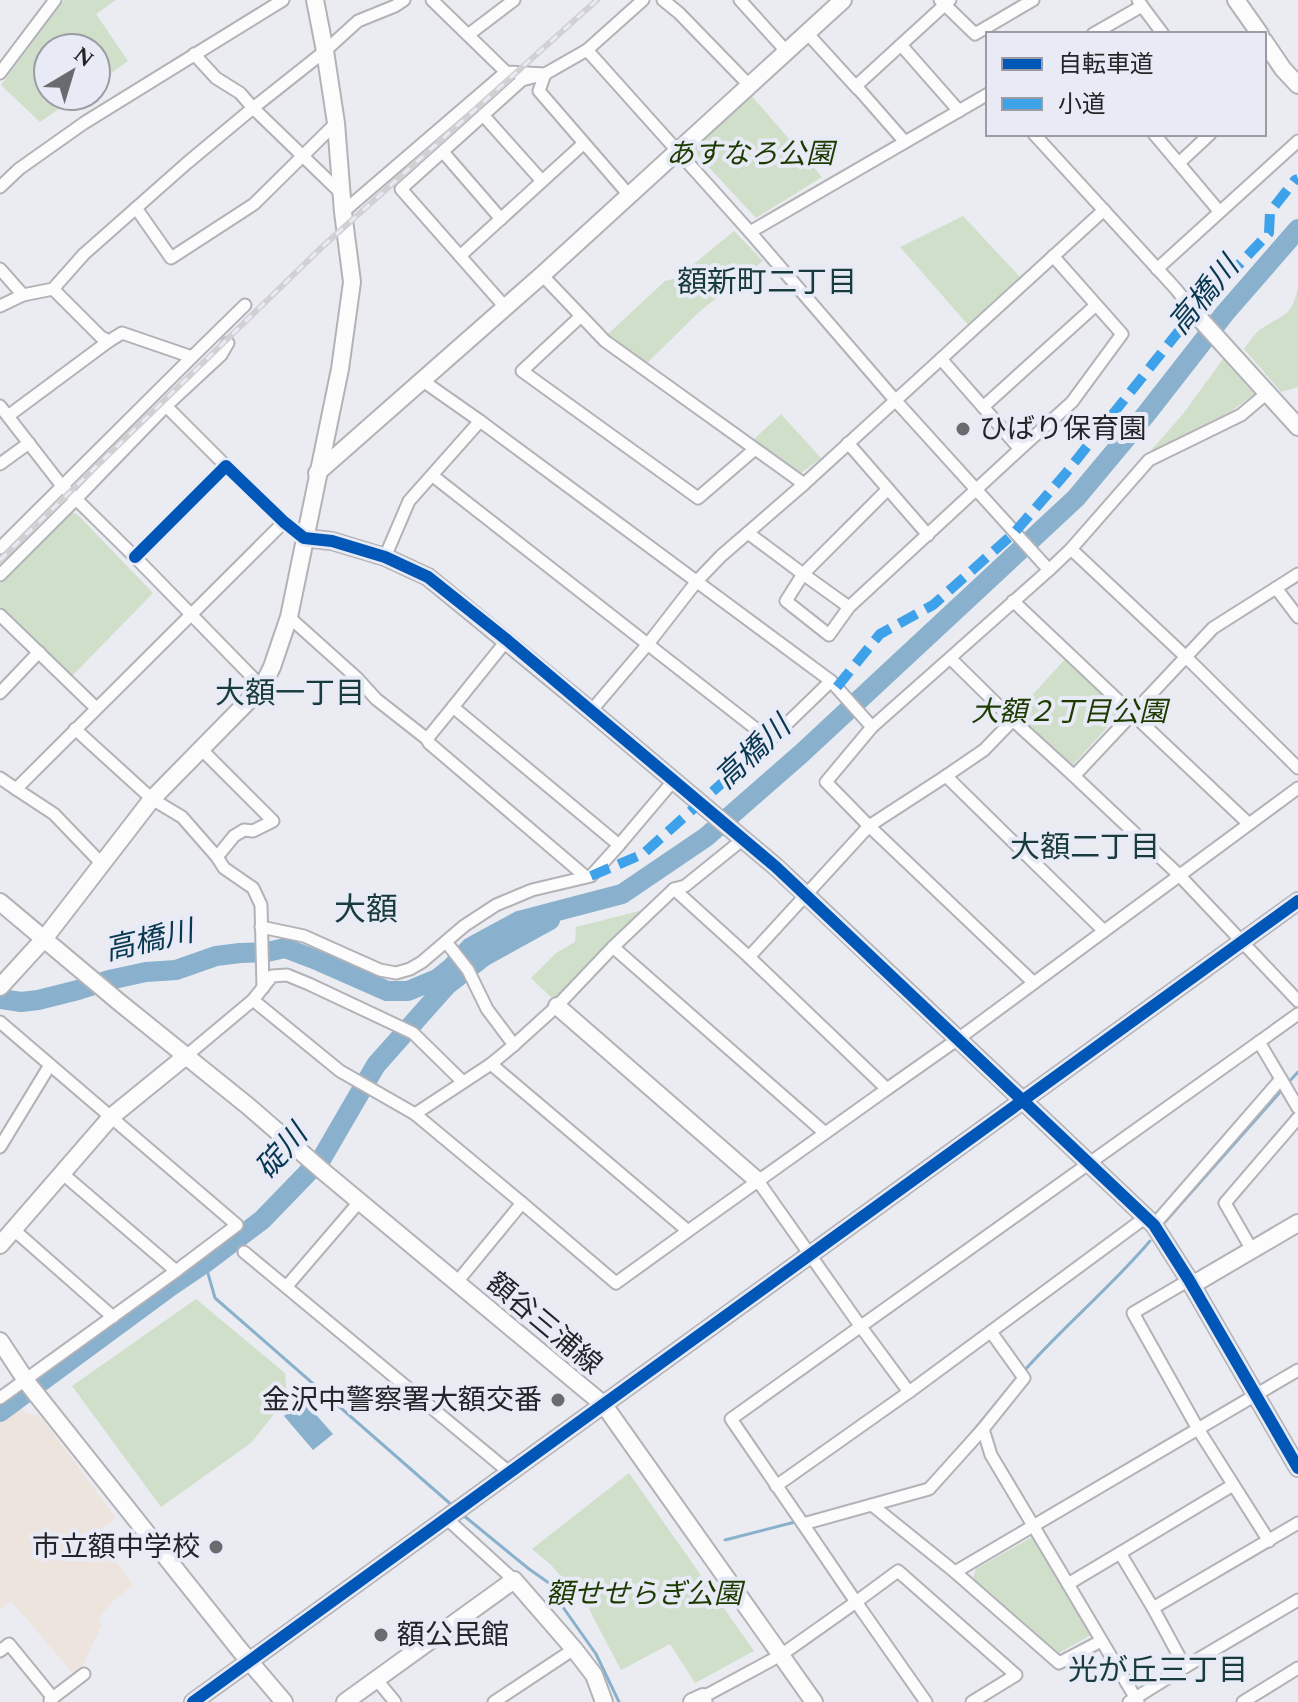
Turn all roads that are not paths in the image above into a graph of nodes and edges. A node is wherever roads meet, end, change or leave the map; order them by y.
1 (55, 0) edge
2 (315, 0) edge
3 (404, 0) edge
4 (432, 0) edge
5 (514, 0) edge
6 (643, 0) edge
7 (663, 0) edge
8 (740, 0) edge
9 (1033, 0) edge
10 (1236, 0) edge
11 (278, 1) edge
12 (836, 2) edge
13 (945, 2) edge
14 (1140, 3) edge
15 (1096, 32) edge
16 (1162, 32) edge
17 (1259, 32) edge
18 (807, 33) junction
19 (468, 35) junction
20 (1266, 44) edge
21 (901, 45) junction
22 (587, 50) junction
23 (325, 51) junction
24 (787, 52) junction
25 (194, 54) junction
26 (506, 72) junction
27 (0, 73) edge
28 (545, 74) junction
29 (1298, 85) edge
30 (750, 86) junction
31 (858, 89) junction
32 (986, 95) edge
33 (253, 108) junction
34 (959, 111) junction
35 (483, 115) junction
36 (336, 123) junction
37 (1036, 136) edge
38 (1156, 136) edge
39 (1208, 136) edge
40 (1298, 141) edge
41 (905, 142) junction
42 (583, 144) junction
43 (443, 152) junction
44 (677, 152) junction
45 (302, 155) junction
46 (1179, 163) junction
47 (542, 181) junction
48 (0, 187) edge
49 (342, 194) junction
50 (629, 195) junction
51 (136, 208) junction
52 (1104, 210) junction
53 (1219, 211) junction
54 (343, 212) junction
55 (501, 219) junction
56 (750, 232) junction
57 (460, 256) junction
58 (1053, 256) junction
59 (0, 269) edge
60 (1157, 269) junction
61 (542, 275) junction
62 (53, 289) junction
63 (23, 295) junction
64 (245, 305) dead end
65 (1096, 305) junction
66 (0, 306) edge
67 (505, 307) junction
68 (581, 316) junction
69 (1201, 320) joint
70 (109, 341) junction
71 (228, 343) dead end
72 (192, 357) junction
73 (941, 359) junction
74 (423, 381) junction
75 (1267, 393) junction
76 (895, 400) junction
77 (0, 406) edge
78 (166, 406) junction
79 (983, 407) junction
80 (8, 416) junction
81 (480, 421) junction
82 (1298, 427) edge
83 (29, 443) junction
84 (848, 443) junction
85 (755, 449) junction
86 (1020, 449) junction
87 (0, 464) edge
88 (226, 466) junction
89 (317, 473) junction
90 (433, 476) junction
91 (804, 484) junction
92 (62, 486) junction
93 (888, 489) junction
94 (977, 491) junction
95 (76, 499) junction
96 (284, 522) junction
97 (748, 533) junction
98 (928, 535) junction
99 (304, 538) junction
100 (0, 548) edge
101 (1071, 549) junction
102 (135, 557) junction
103 (385, 557) junction
104 (1047, 568) junction
105 (803, 574) junction
106 (1298, 574) edge
107 (0, 575) edge
108 (697, 581) junction
109 (1276, 588) junction
110 (1013, 601) junction
111 (849, 607) junction
112 (0, 615) edge
113 (190, 615) junction
114 (289, 617) junction
115 (1298, 617) edge
116 (507, 640) junction
117 (648, 644) junction
118 (39, 652) junction
119 (1186, 657) junction
120 (950, 658) junction
121 (834, 684) junction
122 (262, 687) junction
123 (0, 693) edge
124 (453, 707) junction
125 (96, 708) junction
126 (591, 711) junction
127 (1132, 714) junction
128 (1013, 720) junction
129 (870, 725) junction
130 (75, 729) junction
131 (427, 739) junction
132 (202, 750) junction
133 (1298, 768) edge
134 (946, 776) junction
135 (1074, 776) junction
136 (0, 778) edge
137 (674, 780) junction
138 (1298, 788) edge
139 (16, 789) junction
140 (152, 799) junction
141 (1249, 824) junction
142 (869, 826) junction
143 (741, 839) junction
144 (619, 845) junction
145 (217, 857) junction
146 (102, 864) junction
147 (1179, 875) junction
148 (586, 877) junction
149 (674, 889) junction
150 (806, 895) junction
151 (1298, 901) edge
152 (0, 902) edge
153 (1104, 931) junction
154 (262, 932) junction
155 (44, 939) junction
156 (1242, 942) junction
157 (450, 947) dead end
158 (613, 947) junction
159 (749, 957) junction
160 (1033, 982) junction
161 (2, 985) edge
162 (263, 988) junction
163 (253, 1000) junction
164 (1298, 1001) edge
165 (557, 1006) junction
166 (1298, 1014) edge
167 (0, 1022) edge
168 (958, 1039) junction
169 (1259, 1042) junction
170 (514, 1045) junction
171 (186, 1056) junction
172 (491, 1064) junction
173 (50, 1065) junction
174 (463, 1082) junction
175 (1284, 1083) junction
176 (887, 1089) junction
177 (1023, 1101) junction
178 (1298, 1108) edge
179 (415, 1114) junction
180 (111, 1117) junction
181 (1298, 1118) edge
182 (825, 1133) junction
183 (0, 1147) edge
184 (1089, 1163) junction
185 (63, 1174) junction
186 (758, 1181) junction
187 (360, 1201) junction
188 (522, 1203) junction
189 (1150, 1221) junction
190 (1298, 1223) edge
191 (8, 1228) edge
192 (688, 1231) junction
193 (0, 1245) edge
194 (1252, 1250) junction
195 (244, 1252) dead end
196 (810, 1255) junction
197 (176, 1271) junction
198 (457, 1282) junction
199 (1191, 1283) junction
200 (287, 1286) junction
201 (113, 1317) junction
202 (861, 1327) junction
203 (991, 1332) junction
204 (0, 1341) edge
205 (1298, 1370) edge
206 (30, 1385) junction
207 (909, 1392) junction
208 (1256, 1395) junction
209 (0, 1398) edge
210 (604, 1405) junction
211 (983, 1429) junction
212 (1198, 1429) junction
213 (1295, 1456) edge
214 (509, 1472) junction
215 (1233, 1485) junction
216 (776, 1486) junction
217 (872, 1505) junction
218 (454, 1513) junction
219 (801, 1521) junction
220 (1298, 1523) edge
221 (1032, 1526) junction
222 (1269, 1541) junction
223 (1120, 1553) junction
224 (955, 1572) junction
225 (514, 1580) junction
226 (1068, 1584) junction
227 (1298, 1600) edge
228 (856, 1602) junction
229 (1153, 1608) junction
230 (1101, 1641) junction
231 (574, 1649) junction
232 (0, 1651) edge
233 (781, 1655) junction
234 (249, 1661) junction
235 (1185, 1667) junction
236 (1298, 1668) edge
237 (84, 1674) dead end
238 (376, 1679) junction
239 (50, 1700) edge
240 (700, 1700) edge
241 (1134, 1701) edge
242 (193, 1702) edge
243 (284, 1702) edge
244 (345, 1702) edge
245 (395, 1702) edge
246 (494, 1702) edge
247 (604, 1702) edge
248 (814, 1702) edge
249 (926, 1702) edge
250 (972, 1702) edge
251 (1243, 1702) edge

1 - 27 street
2 - 23 street
3 - 23 street
4 - 19 street
5 - 19 street
6 - 22 street
7 - 30 street
8 - 24 street
9 - 13 street
10 - 17 street
11 - 25 street
12 - 18 street
13 - 21 street
14 - 15 street
14 - 16 street
18 - 24 street
18 - 31 street
19 - 26 street
20 - 29 street
21 - 31 street
21 - 34 street
22 - 28 street
22 - 44 street
23 - 33 street
23 - 36 street
24 - 30 street
25 - 33 street
25 - 48 street
26 - 28 street
26 - 54 street
28 - 35 street
28 - 42 street
30 - 44 street
31 - 41 street
32 - 34 street
33 - 45 street
33 - 51 street
34 - 41 street
35 - 43 street
35 - 47 street
36 - 45 street
36 - 49 street
37 - 52 street
38 - 46 street
39 - 46 street
40 - 53 street
41 - 56 street
42 - 47 street
42 - 50 street
43 - 55 street
43 - 57 street
44 - 50 street
44 - 56 street
45 - 49 street
45 - 51 street
46 - 53 street
47 - 55 street
49 - 54 street
50 - 61 street
51 - 62 street
52 - 58 street
52 - 60 street
53 - 60 street
54 - 89 street
55 - 57 street
56 - 76 street
57 - 67 street
58 - 65 street
58 - 73 street
59 - 63 street
60 - 69 street
61 - 67 street
61 - 68 street
62 - 63 street
62 - 70 street
63 - 66 street
64 - 72 street
65 - 79 street
65 - 86 street
67 - 74 street
68 - 85 street
68 - 85 street
69 - 75 street
70 - 72 street
70 - 80 street
71 - 78 street
72 - 92 street
73 - 76 street
73 - 79 street
74 - 81 street
74 - 89 street
75 - 82 street
75 - 101 street
76 - 84 street
76 - 94 street
77 - 80 street
78 - 88 street
78 - 95 street
79 - 86 street
80 - 83 street
81 - 90 street
81 - 108 street
83 - 87 street
83 - 92 street
84 - 91 street
84 - 93 street
85 - 91 street
86 - 94 street
88 - 96 street
88 - 102 street
89 - 99 street
90 - 103 street
90 - 117 street
91 - 97 street
92 - 95 street
92 - 100 street
93 - 98 street
93 - 105 street
94 - 98 street
94 - 104 street
95 - 102 street
95 - 107 street
96 - 99 street
96 - 113 street
97 - 105 street
97 - 108 street
98 - 111 street
99 - 103 street
99 - 114 street
101 - 104 street
101 - 119 street
102 - 113 street
103 - 116 street
104 - 110 street
105 - 111 street
105 - 111 street
106 - 109 street
108 - 117 street
108 - 121 street
109 - 115 street
109 - 119 street
110 - 120 street
110 - 127 street
112 - 118 street
113 - 122 street
113 - 125 street
114 - 122 street
114 - 131 street
116 - 124 street
116 - 126 street
117 - 121 street
117 - 126 street
118 - 123 street
118 - 125 street
119 - 127 street
119 - 133 street
120 - 128 street
120 - 129 street
121 - 129 street
122 - 132 street
124 - 131 street
124 - 144 street
125 - 130 street
126 - 137 street
127 - 135 street
127 - 141 street
128 - 134 street
128 - 135 street
129 - 142 street
130 - 139 street
130 - 140 street
131 - 148 street
132 - 140 street
132 - 145 street
134 - 142 street
134 - 153 street
135 - 147 street
136 - 139 street
137 - 143 street
137 - 144 street
138 - 141 street
139 - 146 street
140 - 145 street
140 - 146 street
141 - 147 street
142 - 150 street
142 - 160 street
143 - 149 street
143 - 150 street
144 - 148 street
145 - 154 street
146 - 155 street
147 - 153 street
147 - 156 street
148 - 154 street
149 - 158 street
149 - 159 street
150 - 159 street
150 - 168 street
151 - 156 street
152 - 155 street, 額谷三浦線
153 - 160 street
154 - 162 street
155 - 161 street
155 - 171 street, 額谷三浦線
156 - 164 street
156 - 177 street
157 - 170 street
158 - 165 street
158 - 182 street
159 - 176 street
160 - 168 street
162 - 163 street
162 - 174 street
163 - 171 street
163 - 179 street
165 - 170 street
165 - 186 street
166 - 169 street
167 - 173 street
168 - 176 street
168 - 177 street
169 - 175 street
169 - 184 street
170 - 172 street
171 - 180 street
171 - 187 street, 額谷三浦線
172 - 174 street
172 - 192 street
173 - 180 street
173 - 183 street
174 - 179 street
175 - 178 street
175 - 189 street
176 - 182 street
177 - 184 street
177 - 196 street
179 - 188 street
180 - 185 street
180 - 197 street
181 - 194 street
182 - 186 street
184 - 189 street
184 - 202 street
185 - 191 street
185 - 197 street
186 - 192 street
186 - 196 street
187 - 198 street, 額谷三浦線
187 - 200 street
188 - 192 street
188 - 198 street
189 - 199 street
189 - 203 street
190 - 194 street
191 - 193 street
191 - 201 street
194 - 199 street
195 - 200 street
196 - 202 street
196 - 210 street
197 - 201 street
198 - 210 street, 額谷三浦線
199 - 208 street
199 - 212 street
200 - 214 street
201 - 206 street
202 - 207 street
202 - 216 street
203 - 207 street
203 - 211 street
204 - 206 street
205 - 208 street
206 - 209 street
206 - 234 street
207 - 216 street
208 - 212 street
208 - 213 street
210 - 214 street
210 - 233 street, 額谷三浦線
211 - 217 street
211 - 221 street
212 - 215 street
212 - 221 street
214 - 218 street
215 - 222 street
215 - 223 street
216 - 219 street
217 - 219 street
217 - 224 street
218 - 225 street
218 - 234 street
219 - 228 street
220 - 222 street
221 - 224 street
221 - 226 street
222 - 229 street
223 - 226 street
223 - 229 street
224 - 230 street
225 - 231 street
225 - 238 street
226 - 230 street
227 - 235 street
228 - 233 street
228 - 249 street
228 - 250 street
229 - 235 street
230 - 241 street
231 - 246 street
231 - 247 street
232 - 239 street
233 - 240 street
233 - 248 street, 額谷三浦線
234 - 242 street
234 - 243 street
235 - 241 street
236 - 251 street
237 - 239 street
238 - 244 street
238 - 245 street

